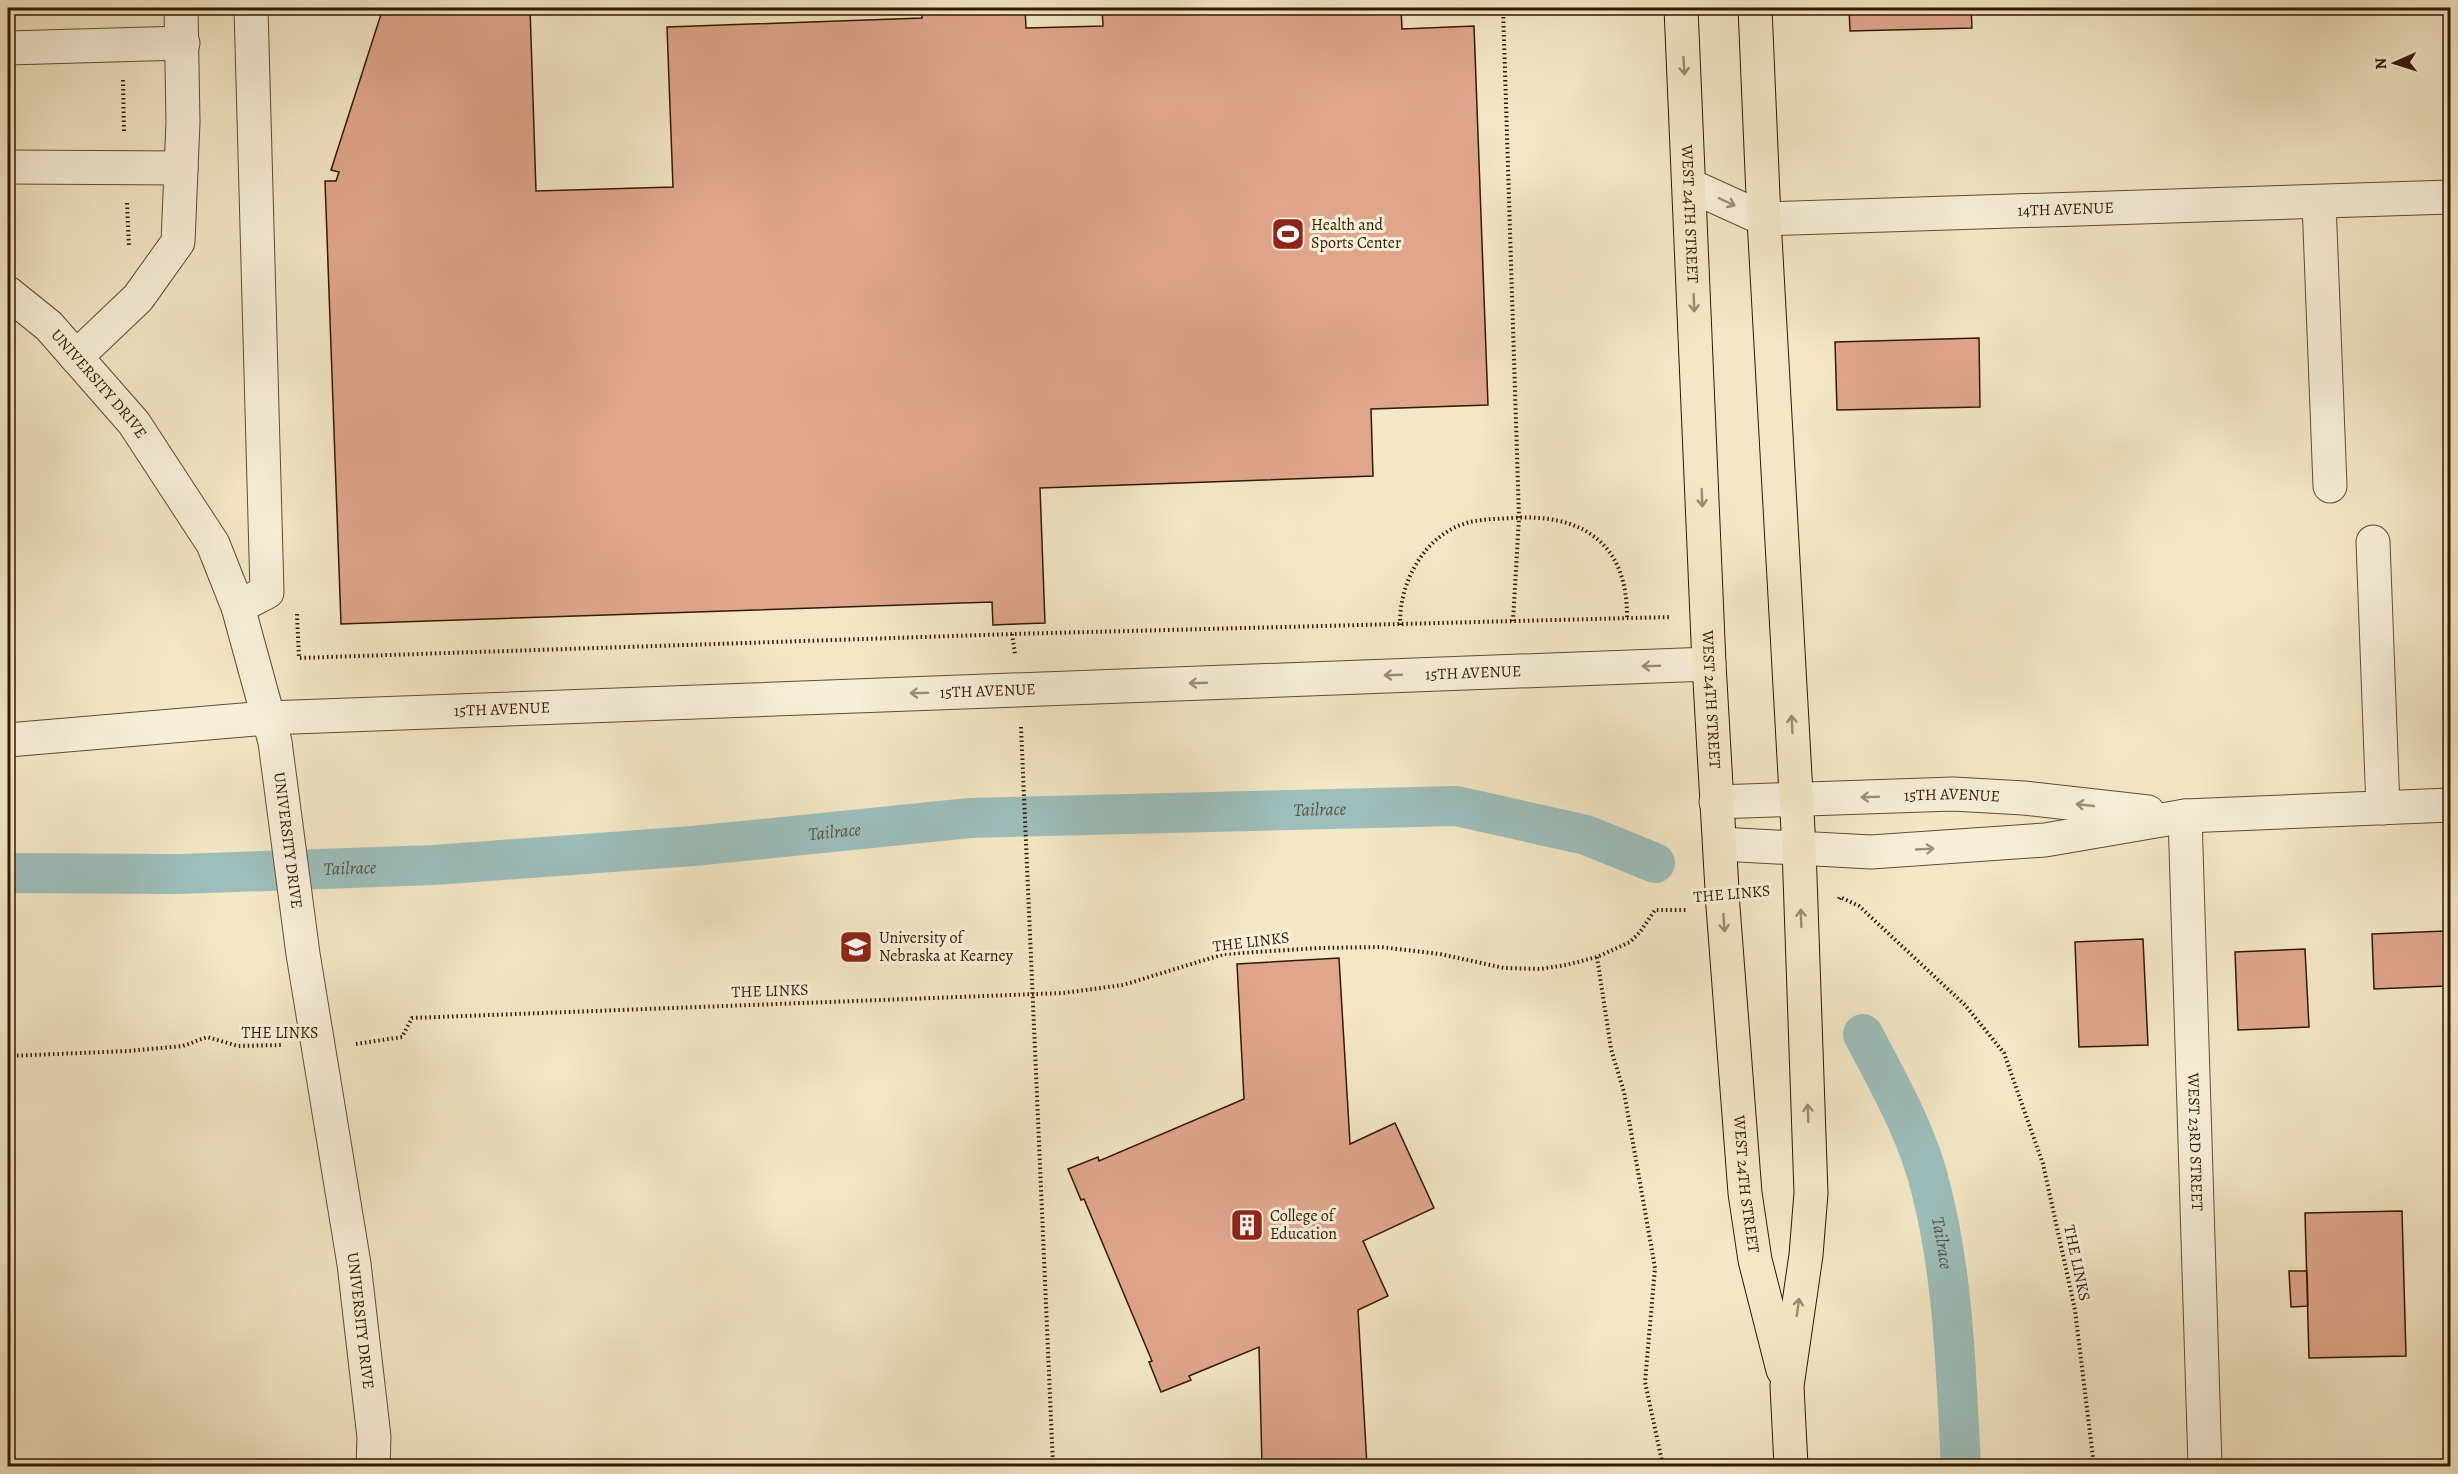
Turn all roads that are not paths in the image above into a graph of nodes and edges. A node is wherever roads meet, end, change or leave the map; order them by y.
1 (181, 8) edge
2 (251, 8) edge
3 (1681, 8) edge
4 (1755, 8) edge
5 (183, 43) junction
6 (8, 48) edge
7 (8, 167) edge
8 (181, 168) junction
9 (1689, 185) junction
10 (2451, 198) edge
11 (2319, 202) junction
12 (1764, 219) junction
13 (8, 293) edge
14 (76, 357) junction
15 (2330, 486) dead end
16 (2373, 542) dead end
17 (238, 607) junction
18 (1709, 664) junction
19 (267, 718) junction
20 (8, 740) edge
21 (1797, 800) junction
22 (1716, 802) junction
23 (2451, 805) edge
24 (2383, 808) junction
25 (2185, 816) junction
26 (1720, 844) junction
27 (1799, 848) junction
28 (1787, 1386) junction
29 (374, 1467) edge
30 (1791, 1467) edge
31 (2205, 1467) edge

1 - 5 street
2 - 17 street
3 -> 9 main road, WEST 24TH STREET
4 - 12 main road, WEST 24TH STREET
5 - 6 street
5 - 8 street
7 - 8 street
8 - 14 street
9 -> 12 street, 14TH AVENUE
9 -> 18 main road, WEST 24TH STREET
10 - 11 street, 14TH AVENUE
11 - 12 street, 14TH AVENUE
11 - 15 street
21 -> 12 main road, WEST 24TH STREET
13 - 14 street, UNIVERSITY DRIVE
14 - 17 street, UNIVERSITY DRIVE
16 - 24 street
17 - 19 street, UNIVERSITY DRIVE
18 -> 19 street, 15TH AVENUE
18 - 22 main road, WEST 24TH STREET
19 - 20 street, 15TH AVENUE
19 - 29 street, UNIVERSITY DRIVE
21 - 22 street, 15TH AVENUE
25 -> 21 street, 15TH AVENUE
21 - 27 main road, WEST 24TH STREET
22 - 26 main road, WEST 24TH STREET
23 - 24 street, 15TH AVENUE
24 - 25 street, 15TH AVENUE
27 -> 25 street, 15TH AVENUE
25 - 31 street, WEST 23RD STREET
26 - 27 street, 15TH AVENUE
26 -> 28 main road, WEST 24TH STREET
28 -> 27 main road, WEST 24TH STREET
28 - 30 main road, WEST 24TH STREET

